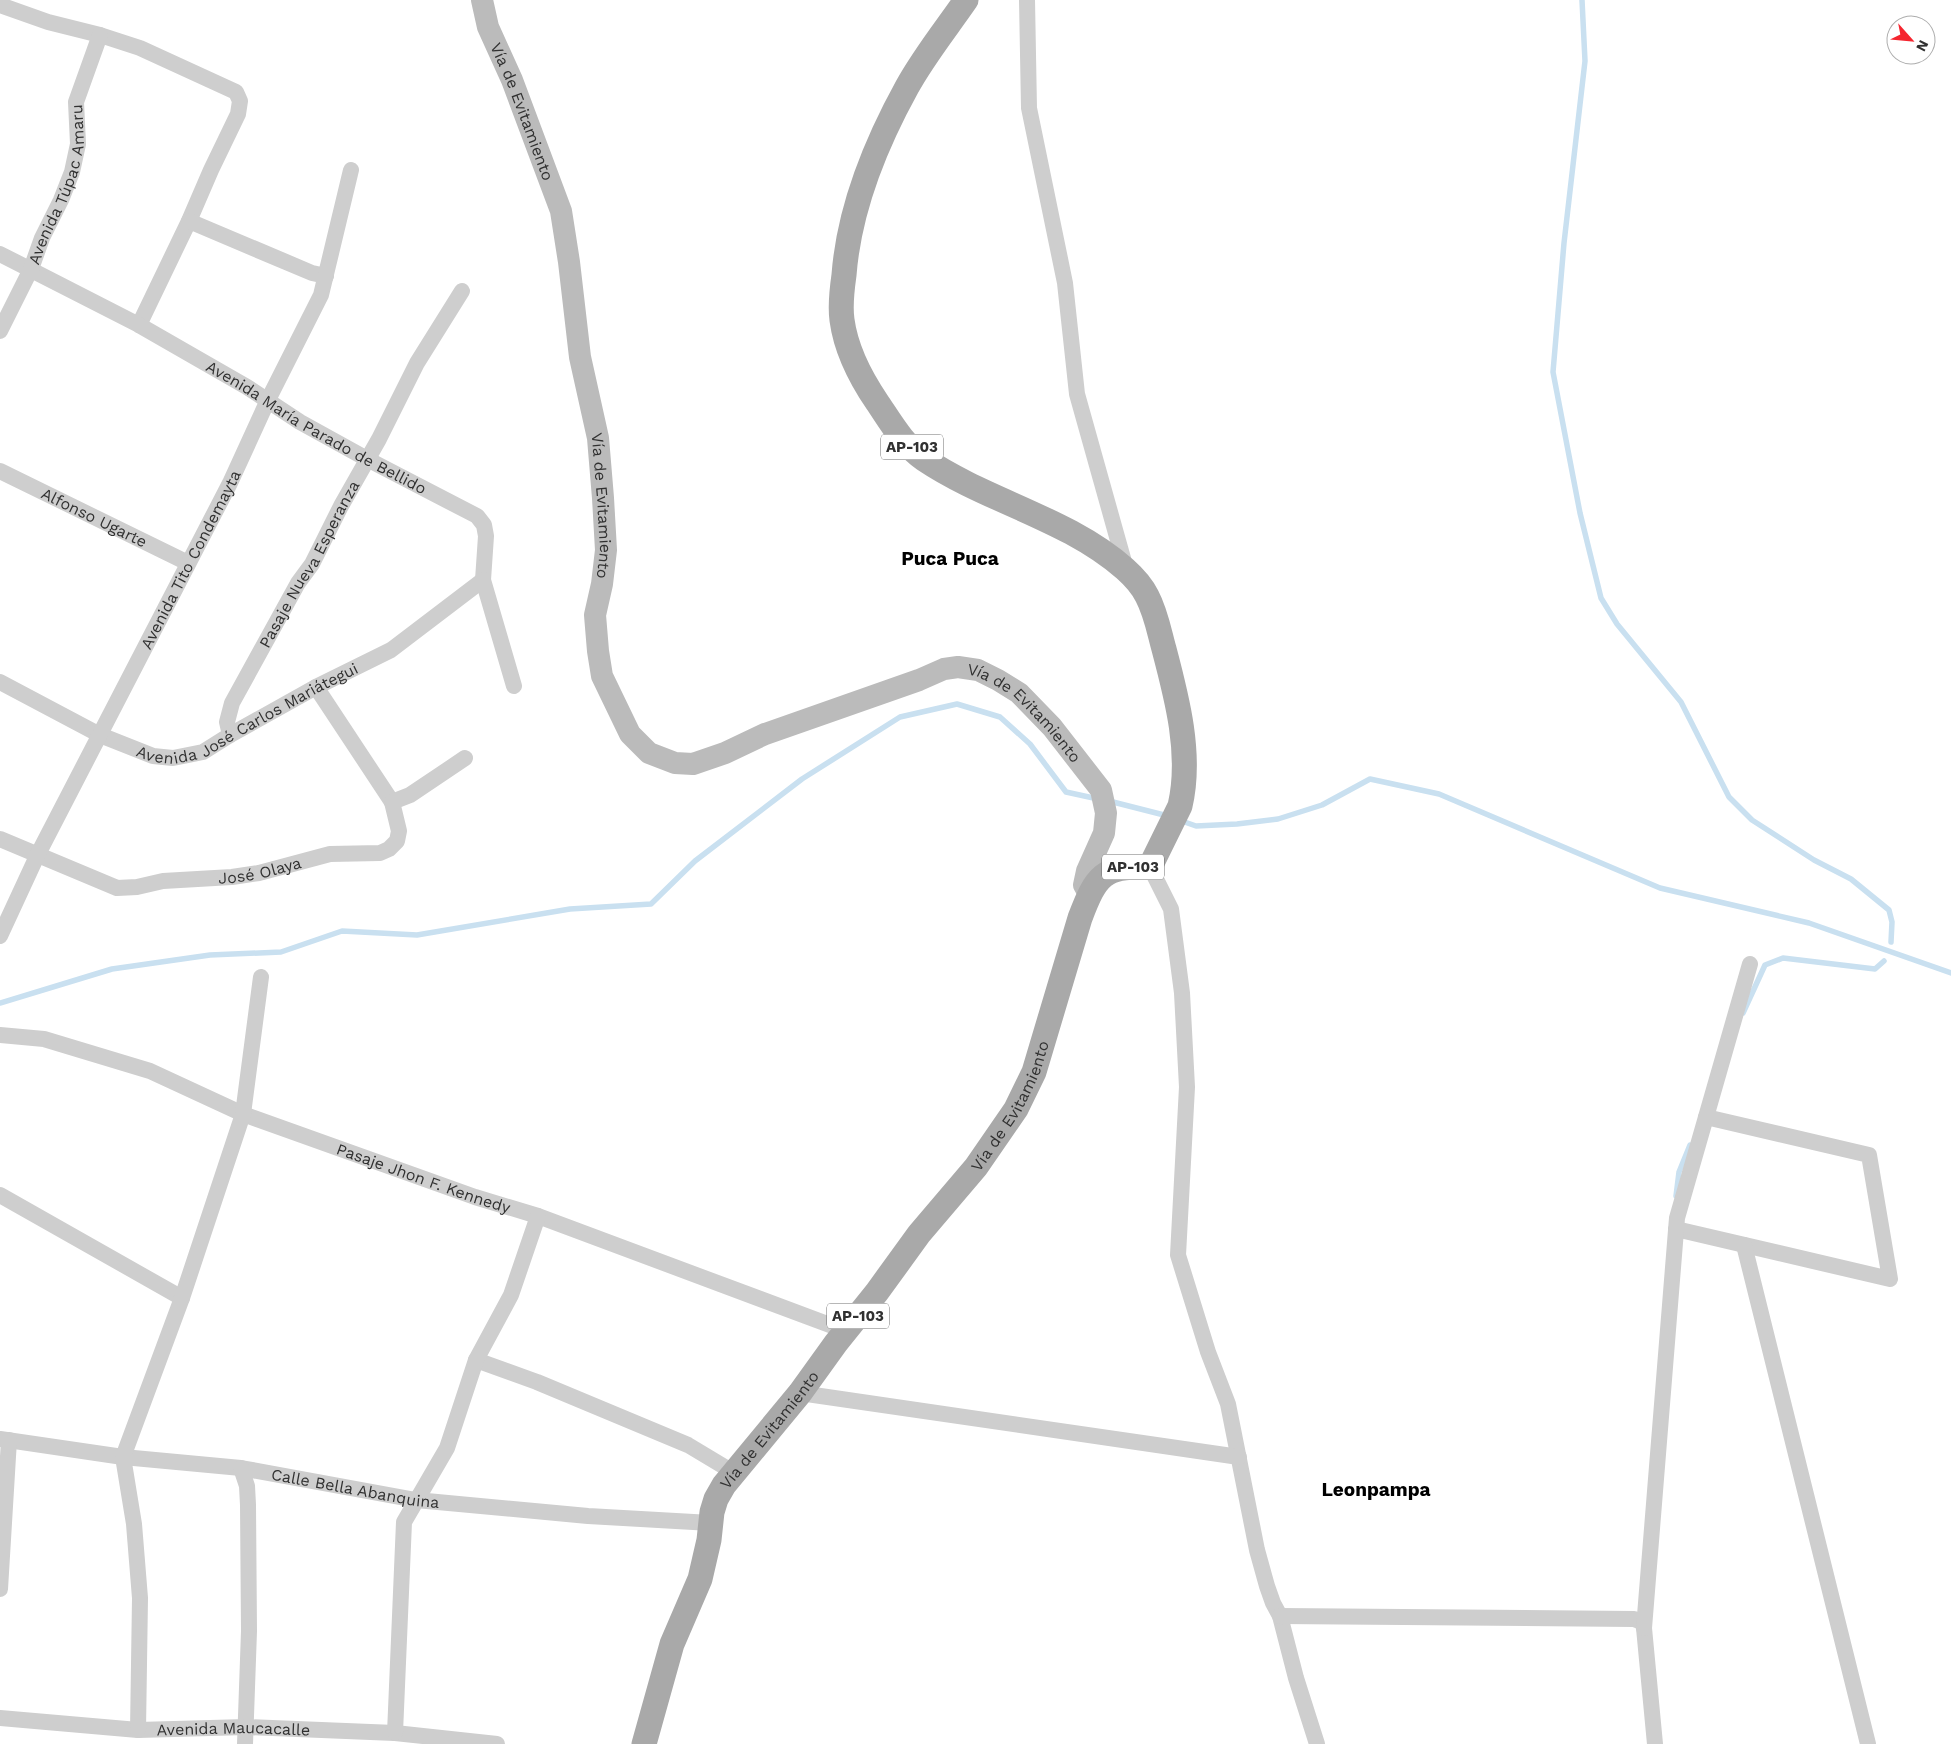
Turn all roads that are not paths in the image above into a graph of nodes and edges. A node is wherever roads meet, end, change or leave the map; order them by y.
1 (482, 0) edge
2 (966, 0) edge
3 (1027, 0) edge
4 (0, 5) edge
5 (100, 35) junction
6 (351, 170) dead end
7 (189, 221) junction
8 (0, 254) edge
9 (30, 269) junction
10 (326, 276) junction
11 (462, 291) dead end
12 (139, 325) junction
13 (0, 331) edge
14 (268, 400) junction
15 (367, 459) junction
16 (0, 472) edge
17 (188, 563) junction
18 (1126, 570) junction
19 (483, 580) junction
20 (0, 682) edge
21 (514, 686) dead end
22 (316, 687) junction
23 (100, 735) junction
24 (230, 735) junction
25 (465, 758) dead end
26 (392, 802) junction
27 (0, 839) edge
28 (37, 856) junction
29 (1150, 867) junction
30 (1089, 894) junction
31 (0, 936) edge
32 (1750, 964) dead end
33 (261, 977) dead end
34 (0, 1034) edge
35 (243, 1114) junction
36 (1706, 1117) junction
37 (0, 1195) edge
38 (538, 1216) junction
39 (1676, 1229) junction
40 (1744, 1244) junction
41 (182, 1298) junction
42 (846, 1331) junction
43 (476, 1360) junction
44 (800, 1393) junction
45 (4, 1439) edge
46 (123, 1456) junction
47 (1239, 1458) junction
48 (241, 1468) junction
49 (733, 1472) junction
50 (416, 1500) junction
51 (711, 1523) junction
52 (0, 1590) edge
53 (1280, 1616) junction
54 (1644, 1628) junction
55 (0, 1718) edge
56 (246, 1727) junction
57 (138, 1730) junction
58 (395, 1733) junction
59 (342, 1738) edge
60 (245, 1744) edge
61 (497, 1744) edge
62 (644, 1744) edge
63 (1316, 1744) edge
64 (1655, 1744) edge
65 (1868, 1744) edge

1 - 30 main road, Vía de Evitamiento
2 - 18 main road, AP-103
3 - 18 street
4 - 5 street
5 - 7 street
5 - 9 street, Avenida Túpac Amaru
6 - 10 street, Avenida Tito Condemayta
7 - 10 street
7 - 12 street
8 - 9 street, Avenida María Parado de Bellido
9 - 12 street, Avenida María Parado de Bellido
9 - 13 street, Avenida Túpac Amaru
10 - 14 street, Avenida Tito Condemayta
11 - 15 street, Pasaje Nueva Esperanza
12 - 14 street, Avenida María Parado de Bellido
14 - 15 street, Avenida María Parado de Bellido
14 - 17 street, Avenida Tito Condemayta
15 - 19 street, Avenida María Parado de Bellido
15 - 24 street, Pasaje Nueva Esperanza
16 - 17 street, Alfonso Ugarte
17 - 23 street, Avenida Tito Condemayta
18 - 29 main road, AP-103
19 - 21 street, Avenida María Parado de Bellido
19 - 22 street, Avenida José Carlos Mariátegui
20 - 23 street, Avenida José Carlos Mariátegui
22 - 24 street, Avenida José Carlos Mariátegui
22 - 26 street
23 - 24 street, Avenida José Carlos Mariátegui
23 - 28 street, Avenida Tito Condemayta
25 - 26 street
26 - 28 street, José Olaya
27 - 28 street, José Olaya
28 - 31 street, Avenida Tito Condemayta
29 - 30 main road, AP-103
29 - 47 street
30 - 42 main road, Vía de Evitamiento / AP-103
32 - 36 street
33 - 35 street
34 - 35 street, Pasaje Jhon F. Kennedy
35 - 38 street, Pasaje Jhon F. Kennedy
35 - 41 street
36 - 39 street
36 - 40 street
37 - 41 street
38 - 42 street, Pasaje Jhon F. Kennedy
38 - 43 street
39 - 40 street
39 - 54 street
40 - 65 street
41 - 46 street
42 - 44 main road, Vía de Evitamiento / AP-103
43 - 49 street
43 - 50 street
44 - 47 street
44 - 49 main road, Vía de Evitamiento / AP-103
45 - 46 street, Calle Bella Abanquina
45 - 52 street
46 - 48 street, Calle Bella Abanquina
46 - 57 street
47 - 53 street
48 - 50 street, Calle Bella Abanquina
48 - 56 street
49 - 51 main road, Vía de Evitamiento / AP-103
50 - 51 street, Calle Bella Abanquina
50 - 58 street
51 - 62 main road, Vía de Evitamiento / AP-103
53 - 54 street
53 - 63 street
54 - 64 street
55 - 57 street, Avenida Maucacalle
56 - 57 street, Avenida Maucacalle
56 - 59 street, Avenida Maucacalle
56 - 60 street
58 - 59 street, Avenida Maucacalle
58 - 61 street, Avenida Maucacalle

